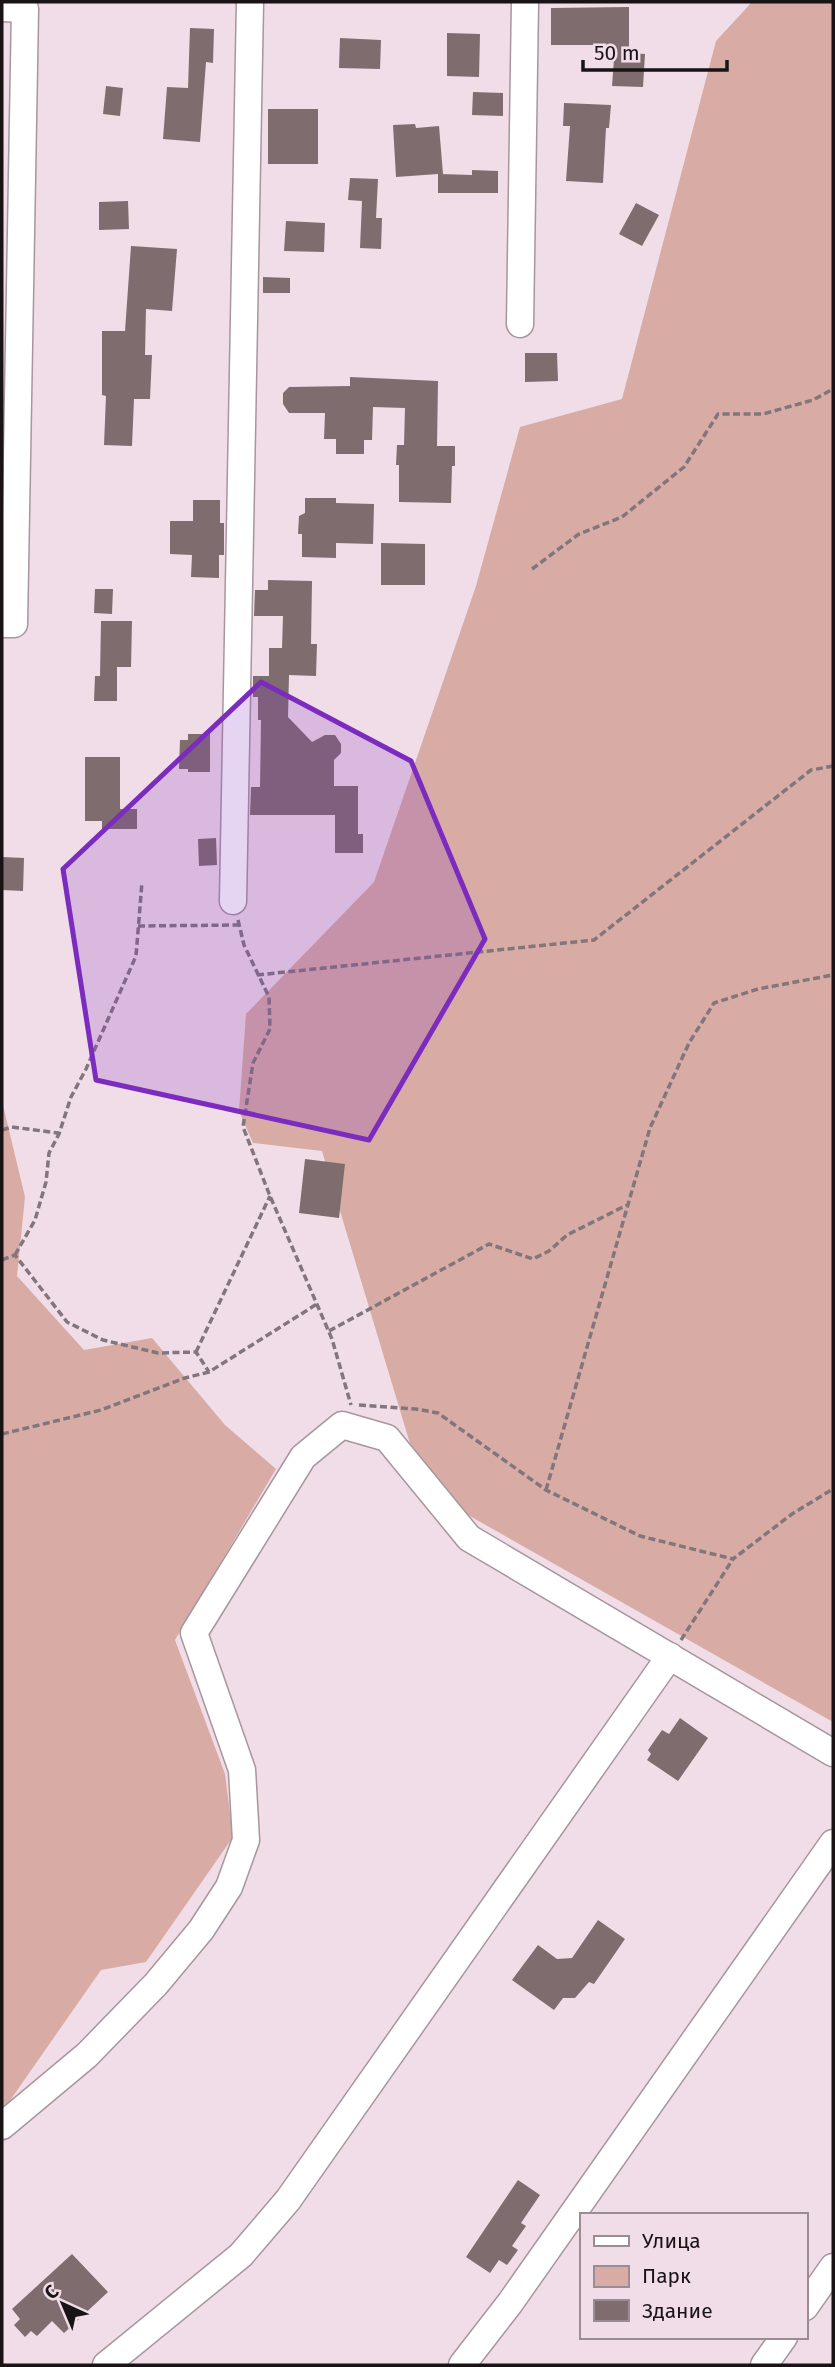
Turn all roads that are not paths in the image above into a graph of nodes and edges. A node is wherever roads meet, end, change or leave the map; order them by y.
1 (250, 2) edge
2 (525, 2) edge
3 (2, 8) edge
4 (520, 324) dead end
5 (2, 624) edge
6 (237, 913) road end
7 (670, 1656) junction
8 (833, 1753) edge
9 (833, 1843) edge
10 (2, 2126) edge
11 (833, 2267) edge
12 (807, 2304) edge
13 (783, 2339) edge
14 (106, 2365) edge
15 (462, 2365) edge
16 (764, 2365) edge

1 - 6 street
2 - 4 street
3 - 5 street
7 - 8 street
7 - 10 street
7 - 14 street
9 - 15 street
11 - 12 street
13 - 16 street

